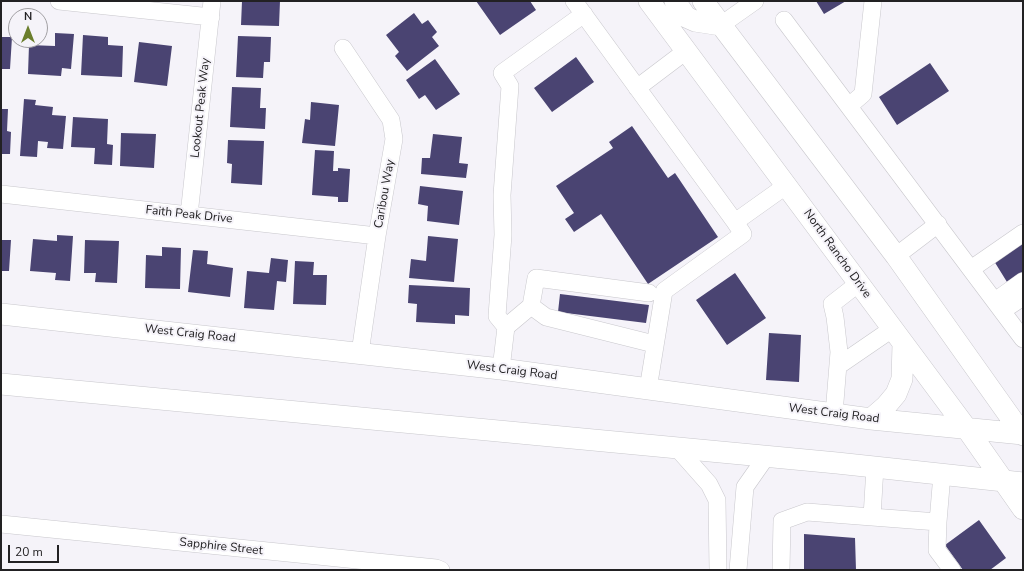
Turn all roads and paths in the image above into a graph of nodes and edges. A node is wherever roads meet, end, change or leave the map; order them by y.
1 (59, 1) edge
2 (650, 1) edge
3 (675, 1) edge
4 (703, 1) edge
5 (755, 1) edge
6 (873, 1) edge
7 (579, 8) edge
8 (212, 9) edge
9 (784, 20) dead end
10 (721, 25) junction
11 (343, 48) dead end
12 (686, 51) junction
13 (637, 88) junction
14 (849, 106) junction
15 (787, 185) junction
16 (1, 194) edge
17 (189, 215) junction
18 (735, 222) junction
19 (938, 224) junction
20 (1023, 233) edge
21 (377, 236) junction
22 (896, 256) junction
23 (971, 269) junction
24 (1023, 281) edge
25 (859, 283) junction
26 (649, 293) dead end
27 (1023, 297) edge
28 (531, 306) junction
29 (999, 306) junction
30 (1, 314) edge
31 (506, 327) junction
32 (898, 337) junction
33 (1023, 339) edge
34 (654, 344) junction
35 (360, 353) junction
36 (838, 366) junction
37 (502, 369) junction
38 (1, 384) edge
39 (648, 389) junction
40 (834, 414) junction
41 (870, 419) junction
42 (967, 429) junction
43 (1023, 435) edge
44 (678, 449) junction
45 (766, 457) junction
46 (875, 467) junction
47 (942, 474) junction
48 (1002, 480) junction
49 (1023, 482) edge
50 (1023, 509) edge
51 (872, 517) junction
52 (938, 522) junction
53 (1, 524) edge
54 (389, 567) edge
55 (441, 570) edge
56 (718, 570) edge
57 (738, 570) edge
58 (781, 570) edge
59 (952, 570) edge

1 - 8 street
2 - 12 main road, North Rancho Drive
3 - 10 main road
4 - 10 main road
5 - 10 street
6 - 14 street
7 - 13 street
7 - 31 street
8 - 17 street, Lookout Peak Way
9 - 14 street
10 - 22 main road
11 - 21 street, Caribou Way
12 - 13 street
12 - 15 main road, North Rancho Drive
13 - 18 street
14 - 19 street
15 - 18 street
15 - 25 main road, North Rancho Drive
16 - 17 street, Faith Peak Drive
17 - 21 street, Faith Peak Drive
18 - 34 street
19 - 22 street
19 - 23 street
20 - 23 street
21 - 35 street, Caribou Way
22 - 43 main road
23 - 29 street
24 - 29 street
25 - 32 main road, North Rancho Drive
25 - 36 street
26 - 28 street
27 - 29 street
28 - 31 street
28 - 34 street
29 - 33 street
30 - 35 main road, West Craig Road
31 - 37 street
32 - 36 street
32 - 41 main road
32 - 42 main road, North Rancho Drive
34 - 39 street
35 - 37 main road, West Craig Road
36 - 40 street
37 - 39 main road, West Craig Road
38 - 44 main road
39 - 40 main road, West Craig Road
40 - 41 main road, West Craig Road
41 - 42 main road, West Craig Road
42 - 43 main road, West Craig Road
42 - 48 main road, North Rancho Drive
44 - 45 main road
44 - 56 street
45 - 46 main road
45 - 57 street
46 - 47 main road
46 - 51 street
47 - 48 main road
47 - 52 street
48 - 49 main road
48 - 50 main road, North Rancho Drive
51 - 52 street
51 - 58 street
52 - 59 street
53 - 54 street, Sapphire Street
54 - 55 street, Sapphire Street

